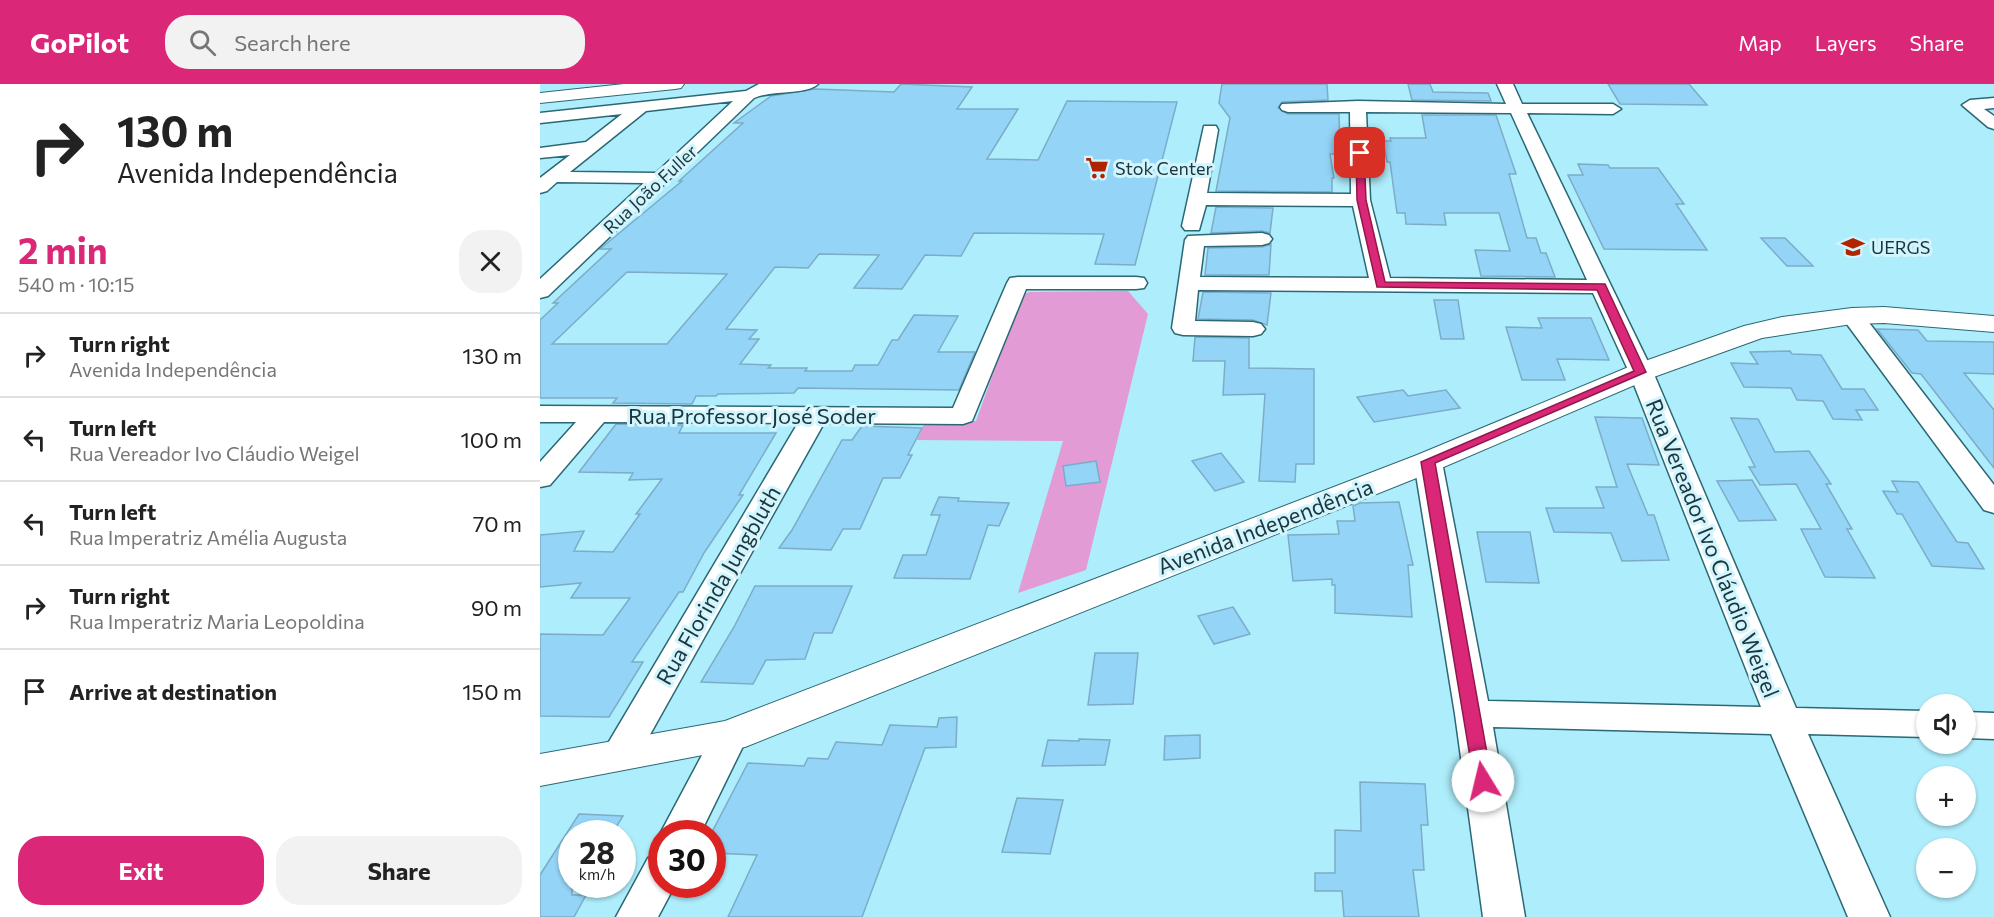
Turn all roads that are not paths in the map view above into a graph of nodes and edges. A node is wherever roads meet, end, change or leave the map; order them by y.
1 (675, 84) edge
2 (810, 84) edge
3 (1505, 84) edge
4 (761, 89) edge
5 (540, 98) edge
6 (1994, 103) edge
7 (1358, 106) junction
8 (641, 107) junction
9 (1288, 107) dead end
10 (1516, 107) junction
11 (1613, 109) dead end
12 (540, 118) edge
13 (1994, 124) edge
14 (1210, 130) dead end
15 (591, 147) junction
16 (540, 153) edge
17 (660, 178) junction
18 (546, 182) edge
19 (1199, 199) junction
20 (1361, 200) junction
21 (1192, 226) dead end
22 (1262, 239) dead end
23 (550, 273) edge
24 (1136, 283) dead end
25 (1188, 283) junction
26 (1381, 285) junction
27 (1601, 287) junction
28 (540, 291) edge
29 (1852, 316) junction
30 (1994, 324) edge
31 (1252, 329) dead end
32 (1641, 372) junction
33 (540, 414) edge
34 (597, 414) junction
35 (816, 415) junction
36 (1428, 462) junction
37 (540, 479) edge
38 (1994, 504) edge
39 (1473, 714) junction
40 (1783, 719) junction
41 (1916, 724) edge
42 (1976, 725) edge
43 (1994, 726) edge
44 (730, 736) junction
45 (620, 755) junction
46 (540, 770) edge
47 (687, 820) edge
48 (648, 896) edge
49 (637, 917) edge
50 (1504, 917) edge
51 (1869, 917) edge

1 - 5 main road
2 - 4 street
3 - 10 street, Rua Vereador Ivo Cláudio Weigel
4 - 8 street
4 - 17 street, Rua João Fuller
6 - 13 street
7 - 9 street
7 - 10 street
7 - 20 street
8 - 12 street
8 - 15 street
10 - 11 street
10 - 27 street, Rua Vereador Ivo Cláudio Weigel
14 - 19 street
15 - 16 street
15 - 18 street
17 - 18 street
17 - 23 street, Rua João Fuller
19 - 20 street
19 - 21 street
20 - 26 street
22 - 25 street
23 - 28 street, Rua João Fuller
24 - 35 street, Rua Professor José Soder
25 - 26 street
25 - 31 street
26 - 27 street
27 - 32 street, Rua Vereador Ivo Cláudio Weigel
29 - 30 main road, Avenida Independência
29 - 32 main road, Avenida Independência
29 - 38 street
32 - 36 main road, Avenida Independência
32 - 40 street, Rua Vereador Ivo Cláudio Weigel
33 - 34 street, Rua Professor José Soder
34 - 35 street, Rua Professor José Soder
34 - 37 street
35 - 45 street, Rua Florinda Jungbluth
36 - 39 street
36 - 44 main road, Avenida Independência
39 - 40 street
39 - 50 street
40 - 41 street
40 - 51 street, Rua Vereador Ivo Cláudio Weigel
42 - 43 street
44 - 45 main road, Avenida Independência
44 - 47 street
45 - 46 main road, Avenida Independência
48 - 49 street

